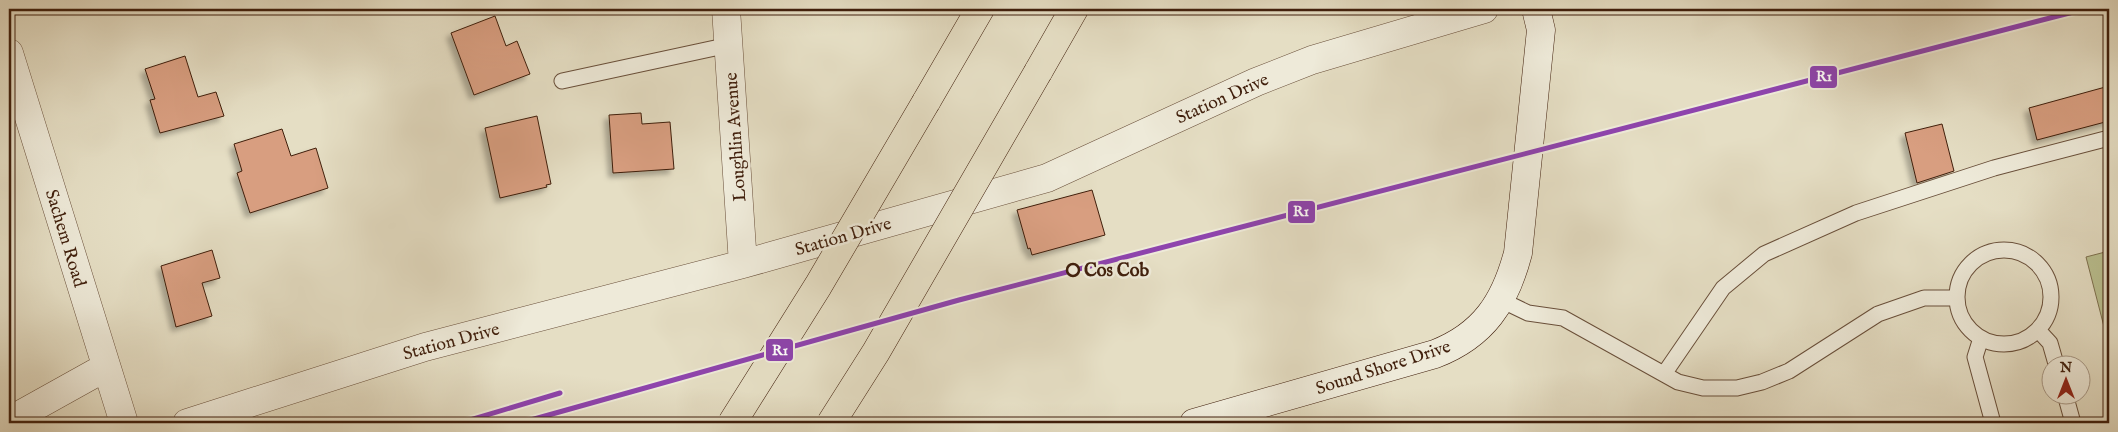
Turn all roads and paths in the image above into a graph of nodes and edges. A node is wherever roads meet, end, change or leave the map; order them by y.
1 (726, 9) edge
2 (980, 9) edge
3 (1074, 9) edge
4 (1484, 9) edge
5 (1536, 9) edge
6 (729, 45) junction
7 (9, 53) edge
8 (562, 81) dead end
9 (2109, 138) edge
10 (743, 264) junction
11 (1956, 298) junction
12 (1501, 300) junction
13 (2038, 330) junction
14 (1981, 338) junction
15 (2053, 354) edge
16 (106, 367) junction
17 (1664, 374) junction
18 (2067, 404) edge
19 (9, 421) edge
20 (124, 423) edge
21 (187, 423) edge
22 (732, 423) edge
23 (831, 423) edge
24 (1194, 423) edge
25 (1993, 423) edge
26 (2073, 423) edge

1 - 6 street, Loughlin Avenue
2 - 22 highway, bridge
3 - 23 highway, bridge
4 - 10 street, Station Drive
5 - 12 street, Sound Shore Drive
6 - 8 lane
6 - 10 street, Loughlin Avenue
7 - 16 street, Sachem Road
9 - 17 lane
10 - 21 street, Station Drive
11 - 13 lane
11 - 14 lane
11 - 17 lane
12 - 17 lane
12 - 24 street, Sound Shore Drive
13 - 14 lane
13 - 15 lane
14 - 25 lane
16 - 19 street
16 - 20 street, Sachem Road
18 - 26 lane

